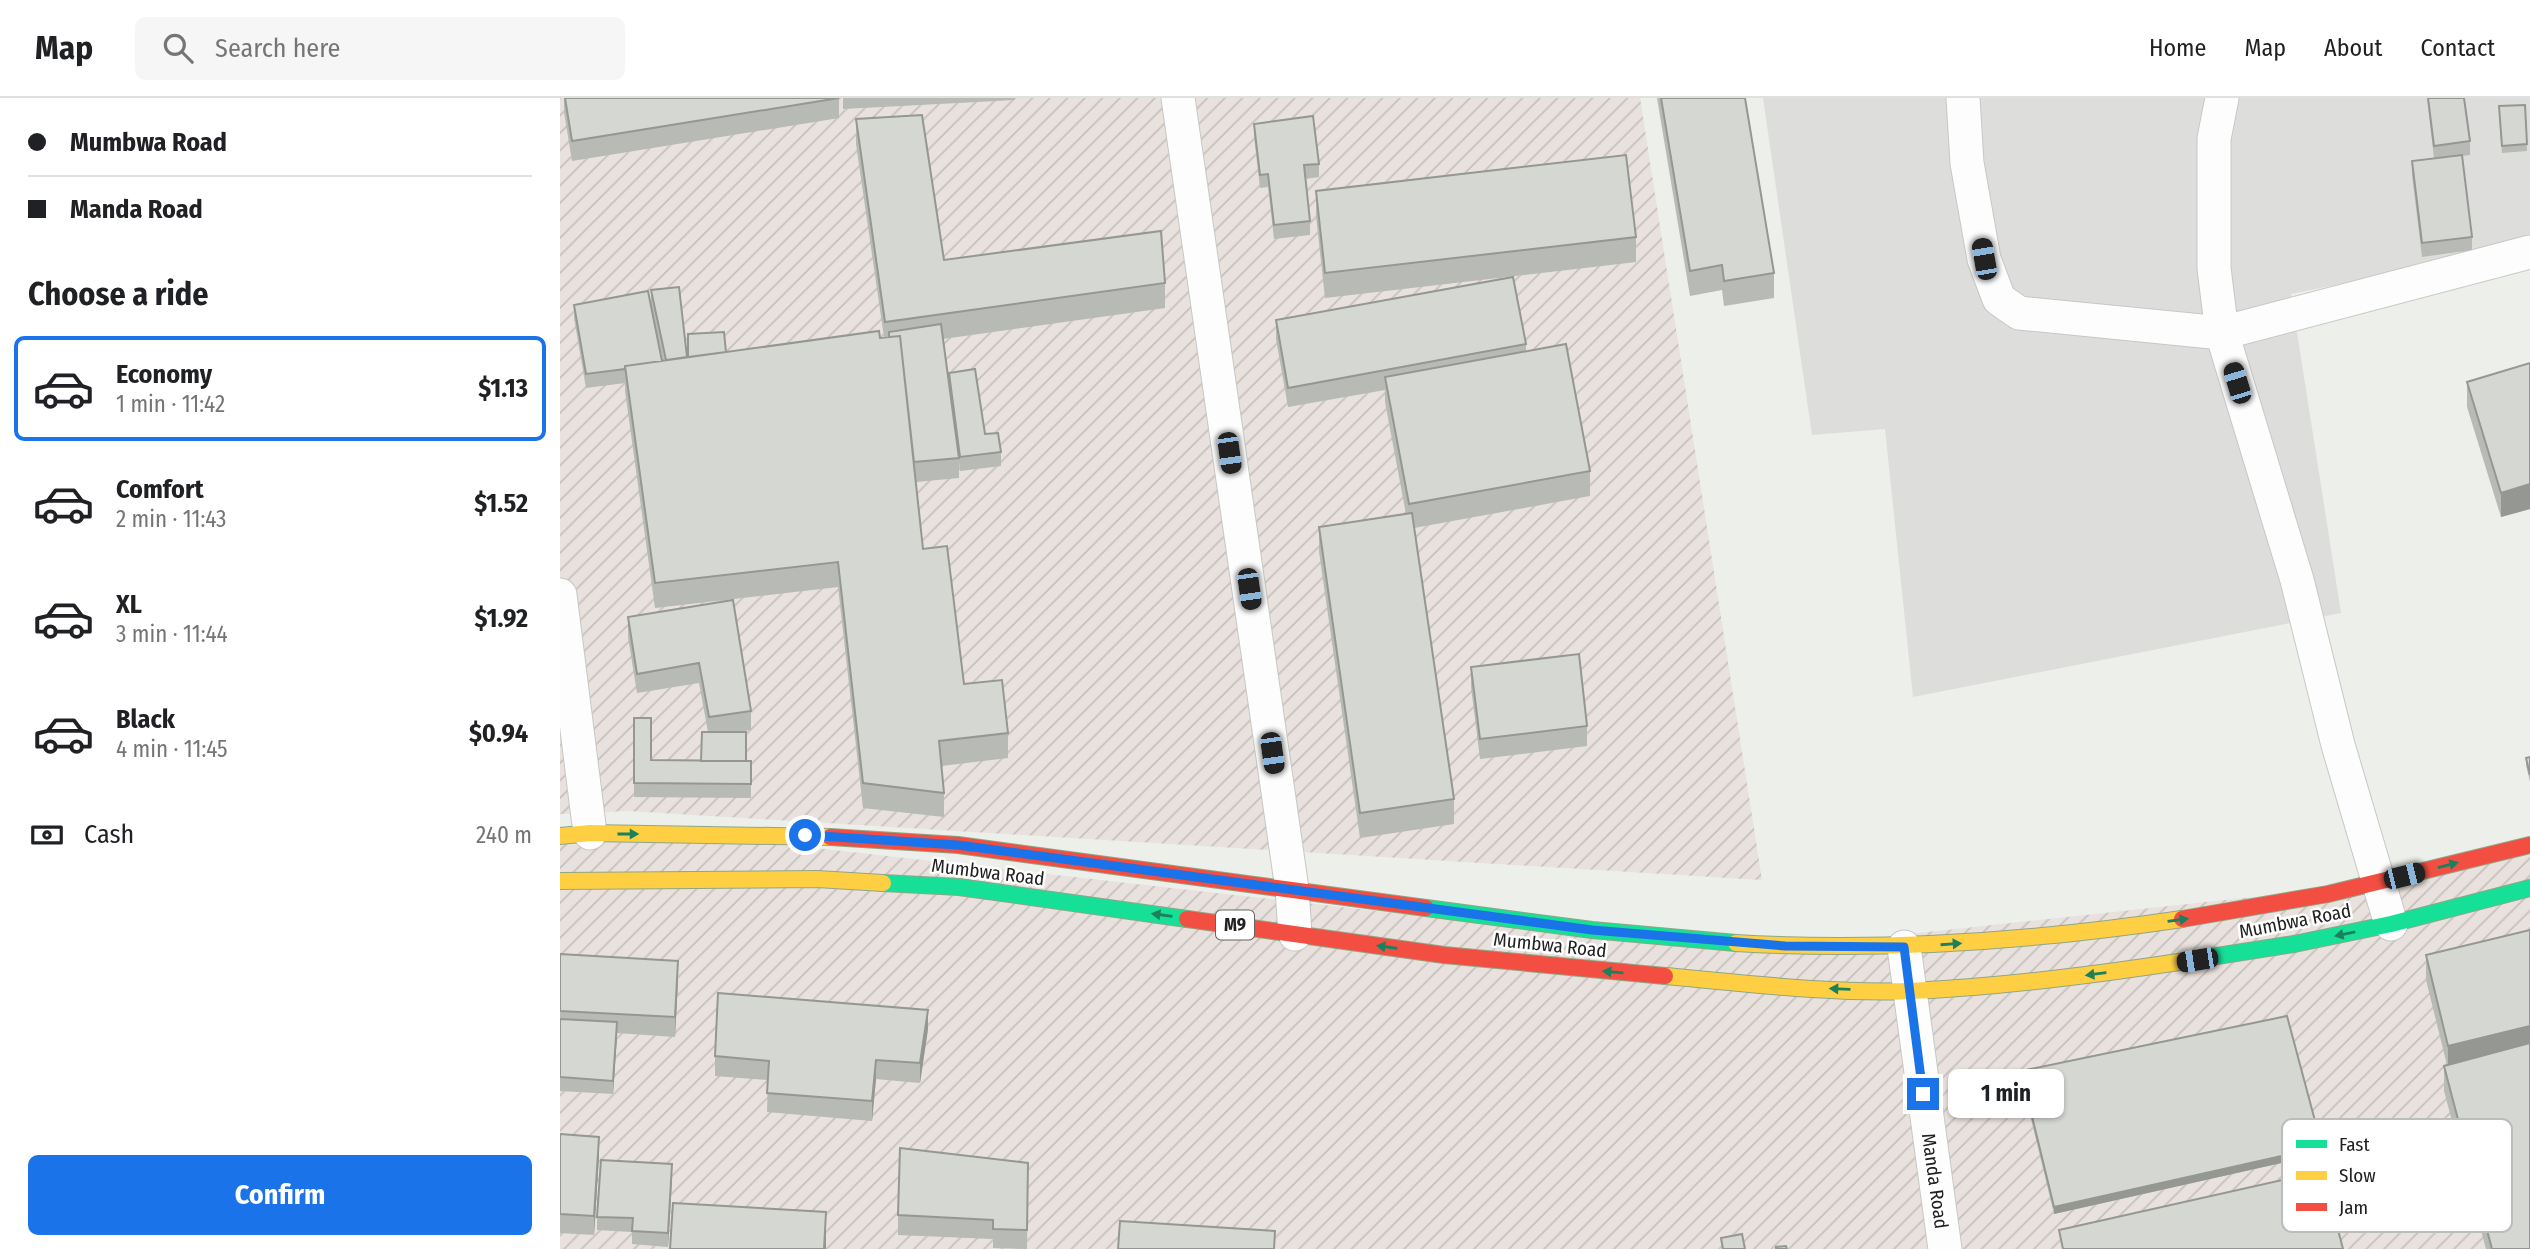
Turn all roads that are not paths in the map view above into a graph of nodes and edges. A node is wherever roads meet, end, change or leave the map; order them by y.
1 (1178, 98) edge
2 (1963, 98) edge
3 (2222, 98) edge
4 (2530, 252) edge
5 (2221, 333) junction
6 (560, 595) edge
7 (575, 835) edge
8 (2530, 845) edge
9 (560, 881) edge
10 (2379, 882) junction
11 (2530, 888) edge
12 (1292, 890) junction
13 (2391, 924) junction
14 (1295, 934) junction
15 (1904, 947) junction
16 (1909, 991) junction
17 (1945, 1249) edge

1 - 12 street
2 - 5 street
3 - 5 street
4 - 5 street
5 - 10 street
6 - 7 street
7 -> 12 main road, Mumbwa Road / M9
10 -> 8 main road, Mumbwa Road / M9
14 -> 9 main road, Mumbwa Road / M9
10 - 13 street
15 -> 10 main road, Mumbwa Road / M9
11 - 13 main road, Mumbwa Road / M9
12 - 14 street
12 - 15 main road, Mumbwa Road / M9
13 -> 16 main road, Mumbwa Road / M9
16 -> 14 main road, Mumbwa Road / M9
15 - 16 street, Manda Road
16 - 17 street, Manda Road

